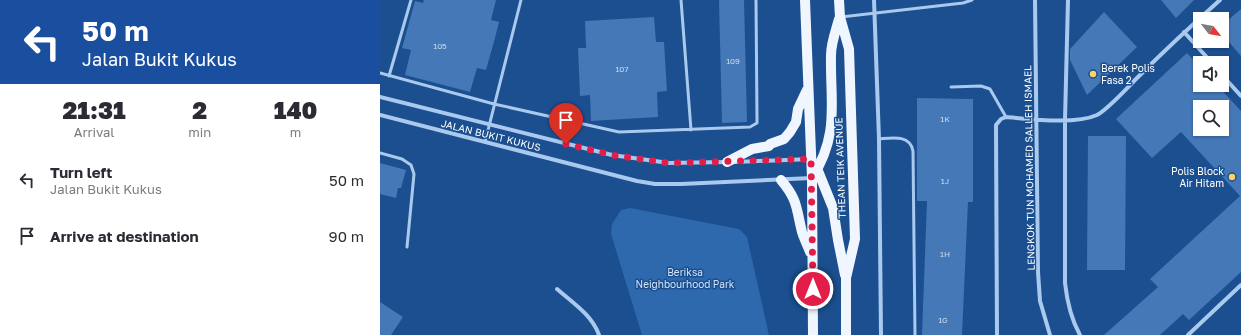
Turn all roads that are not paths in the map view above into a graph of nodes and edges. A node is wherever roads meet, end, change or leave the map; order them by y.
1 (411, 0) edge
2 (521, 0) edge
3 (681, 0) edge
4 (756, 0) edge
5 (804, 0) edge
6 (839, 0) edge
7 (874, 0) edge
8 (972, 0) edge
9 (1035, 0) edge
10 (1068, 0) edge
11 (1220, 0) edge
12 (875, 13) junction
13 (840, 17) junction
14 (1184, 32) junction
15 (1206, 56) edge
16 (380, 73) edge
17 (390, 76) junction
18 (1229, 83) edge
19 (951, 87) dead end
20 (808, 88) junction
21 (1241, 96) edge
22 (380, 97) edge
23 (494, 104) junction
24 (380, 115) edge
25 (1006, 117) junction
26 (1037, 119) junction
27 (1065, 120) junction
28 (490, 125) junction
29 (691, 130) junction
30 (879, 139) junction
31 (485, 142) junction
32 (380, 153) edge
33 (811, 159) junction
34 (727, 162) junction
35 (818, 169) junction
36 (812, 178) junction
37 (781, 180) junction
38 (407, 247) dead end
39 (813, 258) junction
40 (846, 278) junction
41 (1241, 285) edge
42 (557, 289) dead end
43 (599, 335) edge
44 (813, 335) edge
45 (846, 335) edge
46 (881, 335) edge
47 (915, 335) edge
48 (997, 335) edge
49 (1050, 335) edge
50 (1080, 335) edge
51 (1188, 335) edge

1 - 17 lane
2 - 23 lane
3 - 29 lane
4 - 29 lane
5 - 20 main road
6 - 13 main road, THEAN TEIK AVENUE
7 - 12 street
8 - 12 lane
9 - 26 street, LENGKOK TUN MOHAMED SALLEH ISMAEL
10 - 27 street
11 - 14 street
12 - 13 lane
12 - 30 street
13 - 35 main road
13 - 40 main road, THEAN TEIK AVENUE
14 - 15 street
14 - 27 street
16 - 17 lane
17 - 23 lane
18 - 21 street
19 - 25 lane
20 - 33 main road
20 - 34 main road
22 - 28 street, JALAN BUKIT KUKUS
23 - 28 lane
23 - 29 lane
24 - 31 street, JALAN BUKIT KUKUS
25 - 26 street
25 - 48 street
26 - 27 street
26 - 49 street, LENGKOK TUN MOHAMED SALLEH ISMAEL
27 - 50 street
28 - 31 lane
28 - 34 street, JALAN BUKIT KUKUS
30 - 46 street
30 - 47 lane
31 - 37 street, JALAN BUKIT KUKUS
32 - 38 lane
33 - 34 street, JALAN BUKIT KUKUS
33 - 35 main road
33 - 36 main road
35 - 36 main road
35 - 40 main road
36 - 37 street, JALAN BUKIT KUKUS
36 - 39 main road
37 - 39 main road
39 - 44 main road
40 - 45 main road, THEAN TEIK AVENUE
41 - 51 street
42 - 43 street

